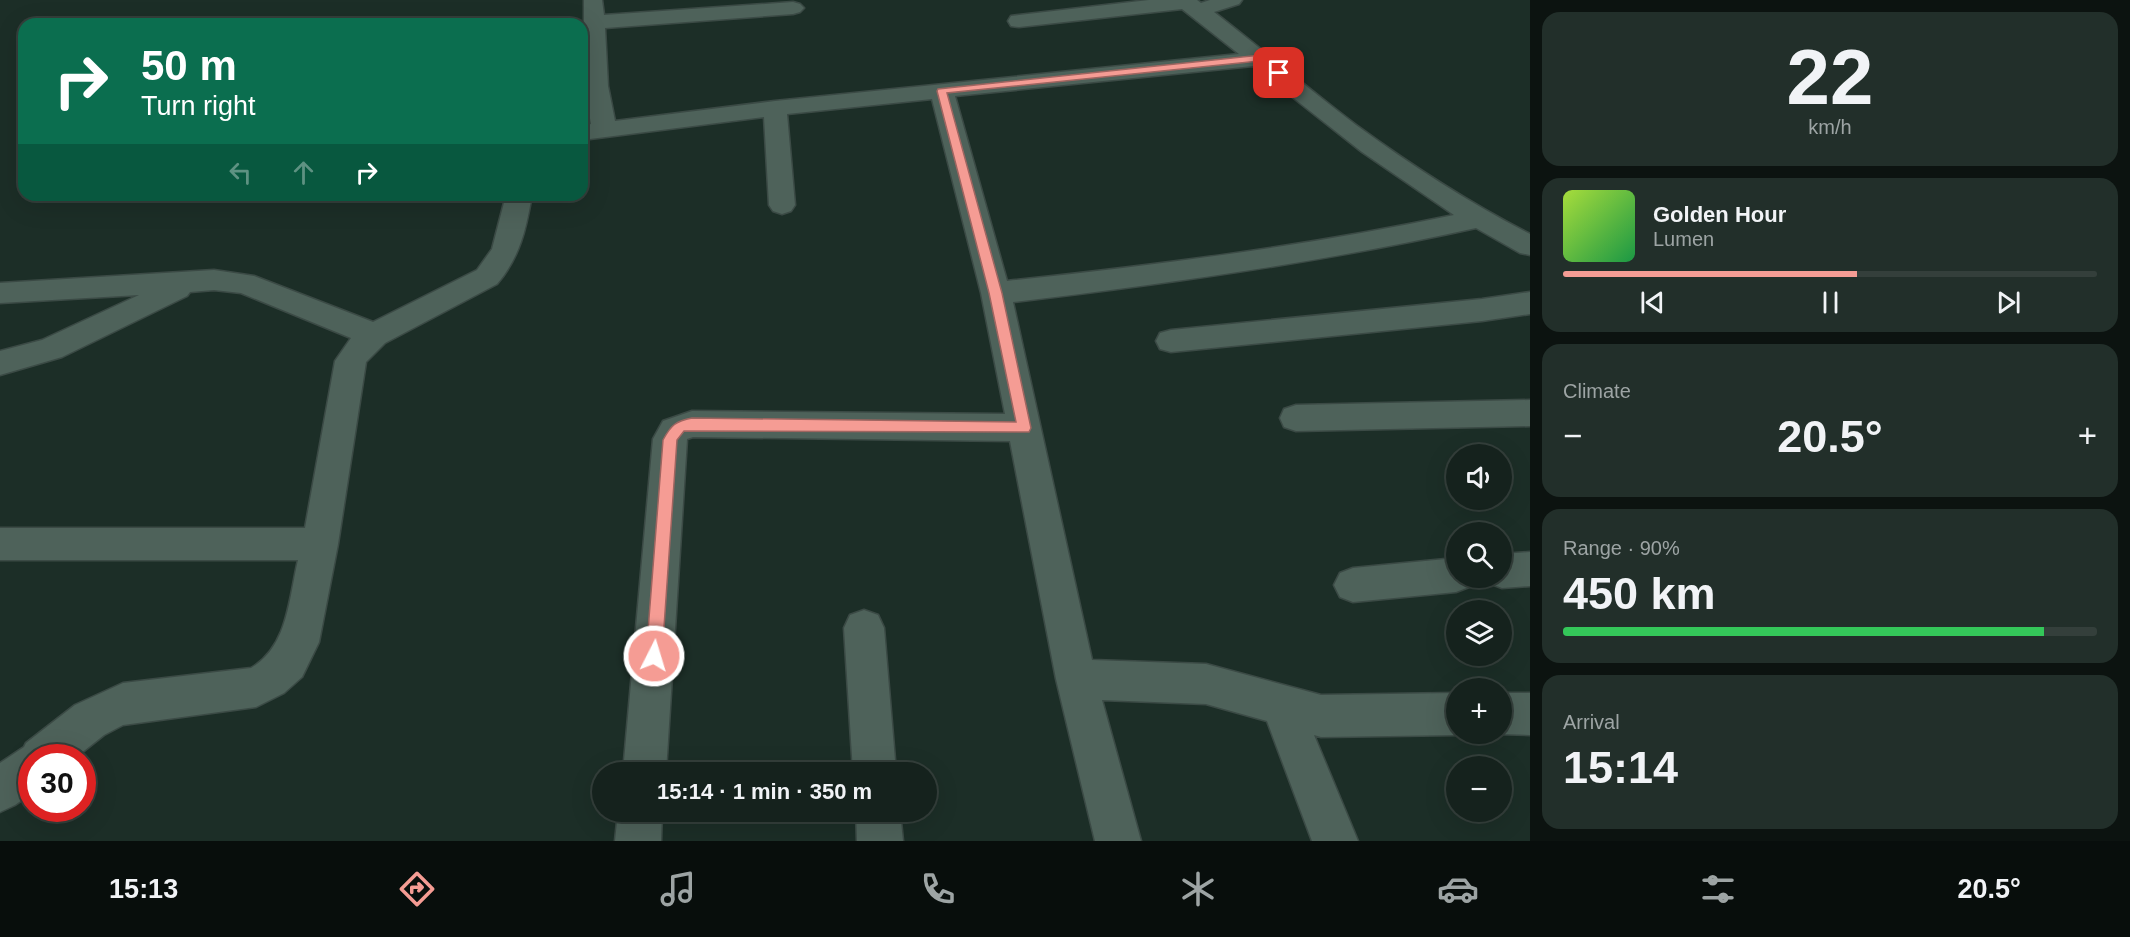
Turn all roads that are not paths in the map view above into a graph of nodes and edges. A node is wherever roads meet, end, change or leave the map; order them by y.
1 (1232, 0) edge
2 (1190, 4) edge
3 (793, 8) dead end
4 (593, 11) edge
5 (1019, 21) dead end
6 (589, 53) edge
7 (1261, 58) junction
8 (942, 91) junction
9 (775, 108) junction
10 (593, 131) edge
11 (518, 201) edge
12 (782, 205) dead end
13 (1478, 219) junction
14 (1530, 246) edge
15 (194, 281) junction
16 (0, 293) edge
17 (996, 293) junction
18 (1530, 303) edge
19 (374, 335) junction
20 (1171, 342) dead end
21 (0, 363) edge
22 (1530, 412) edge
23 (1296, 418) dead end
24 (1024, 428) junction
25 (0, 544) edge
26 (320, 544) junction
27 (1530, 568) edge
28 (1512, 570) edge
29 (1446, 576) edge
30 (1353, 585) dead end
31 (864, 628) dead end
32 (1076, 679) junction
33 (1282, 707) junction
34 (1446, 714) edge
35 (1512, 714) edge
36 (1530, 714) edge
37 (58, 744) edge
38 (645, 762) edge
39 (874, 762) edge
40 (18, 776) edge
41 (0, 790) edge
42 (639, 822) edge
43 (879, 822) edge
44 (638, 841) edge
45 (880, 841) edge
46 (1118, 841) edge
47 (1335, 841) edge

1 - 2 street
2 - 5 street
2 - 7 street
3 - 4 street
4 - 6 street
6 - 10 street
7 - 8 street
7 - 13 street
8 - 9 street
8 - 17 street
9 - 10 street
9 - 12 street
11 - 19 street
13 - 14 street
13 - 17 street
15 - 16 street
15 - 19 street
15 - 21 street
17 - 24 street
18 - 20 street
19 - 26 street
22 - 23 street
24 - 32 street
24 - 38 street
25 - 26 street
26 - 37 street
27 - 28 street
29 - 30 street
31 - 39 street
32 - 33 street
32 - 46 street
33 - 34 street
33 - 47 street
35 - 36 street
40 - 41 street
42 - 44 street
43 - 45 street

